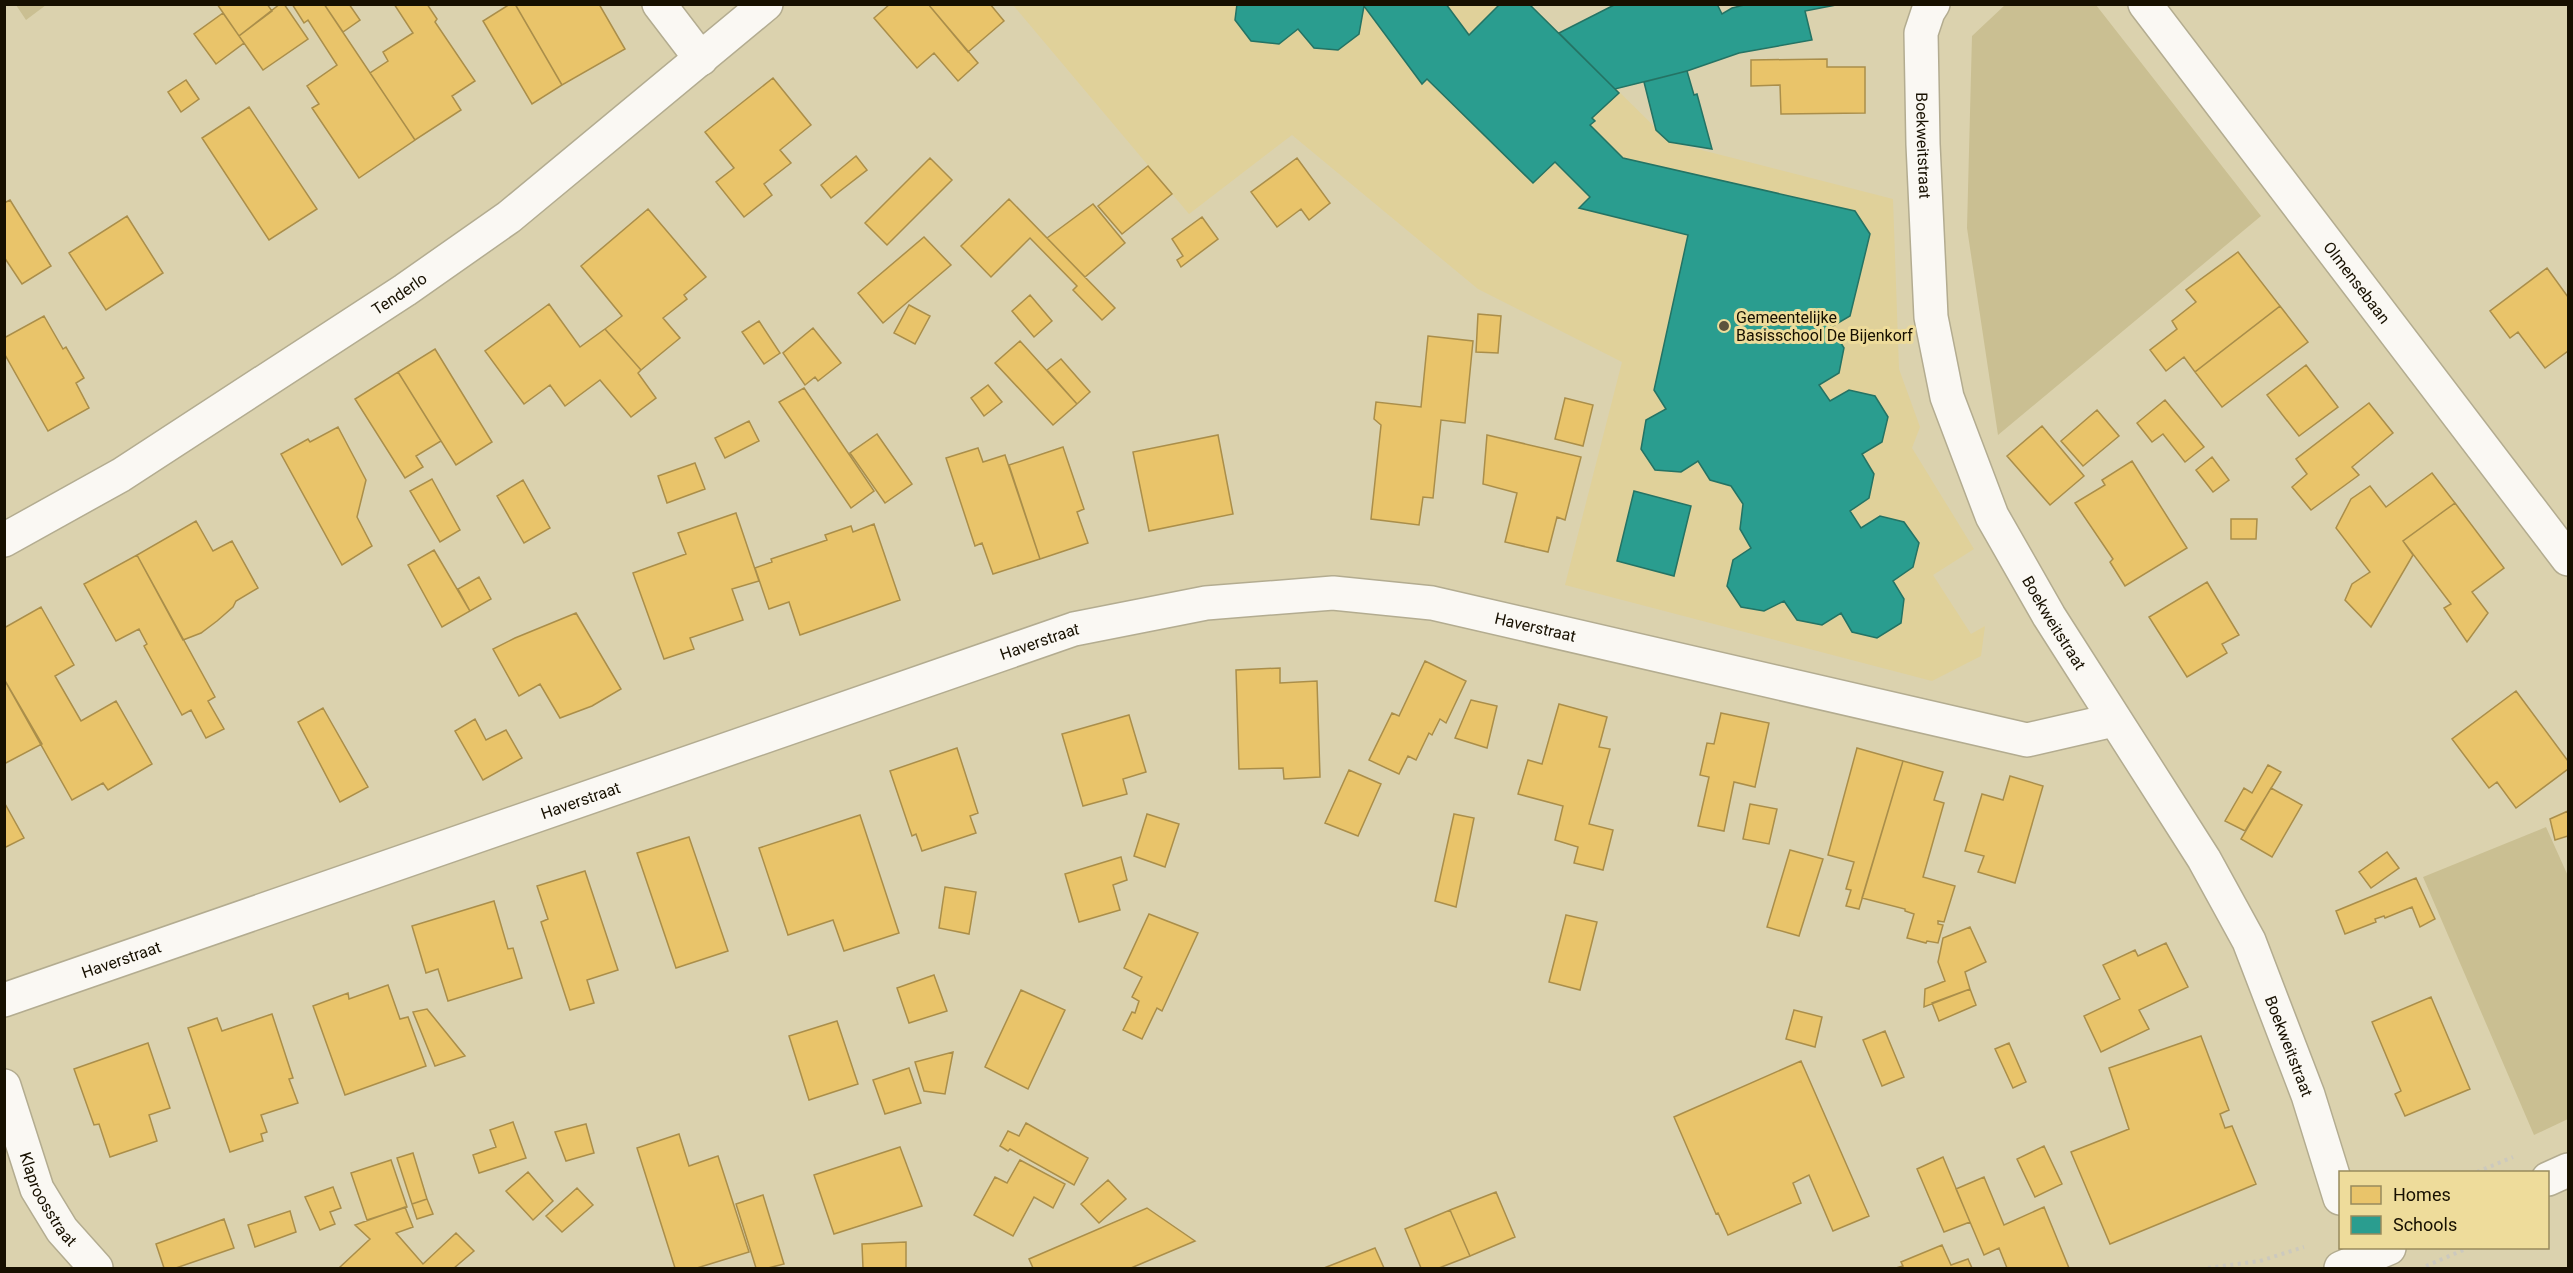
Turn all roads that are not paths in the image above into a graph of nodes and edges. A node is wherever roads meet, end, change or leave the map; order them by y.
1 (659, 4) edge
2 (766, 4) edge
3 (1933, 4) edge
4 (2145, 4) edge
5 (701, 59) junction
6 (4, 540) edge
7 (2568, 559) edge
8 (2114, 720) junction
9 (4, 1000) edge
10 (4, 1086) edge
11 (2568, 1170) edge
12 (2549, 1178) edge
13 (2339, 1195) edge
14 (2386, 1249) edge
15 (2354, 1261) edge
16 (96, 1269) edge

1 - 5 street
2 - 5 street, Tenderlo
3 - 8 street, Boekweitstraat
4 - 7 street, Olmensebaan
5 - 6 street, Tenderlo
8 - 9 street, Haverstraat
8 - 13 street, Boekweitstraat
10 - 16 street, Klaproosstraat
11 - 12 street
14 - 15 street

